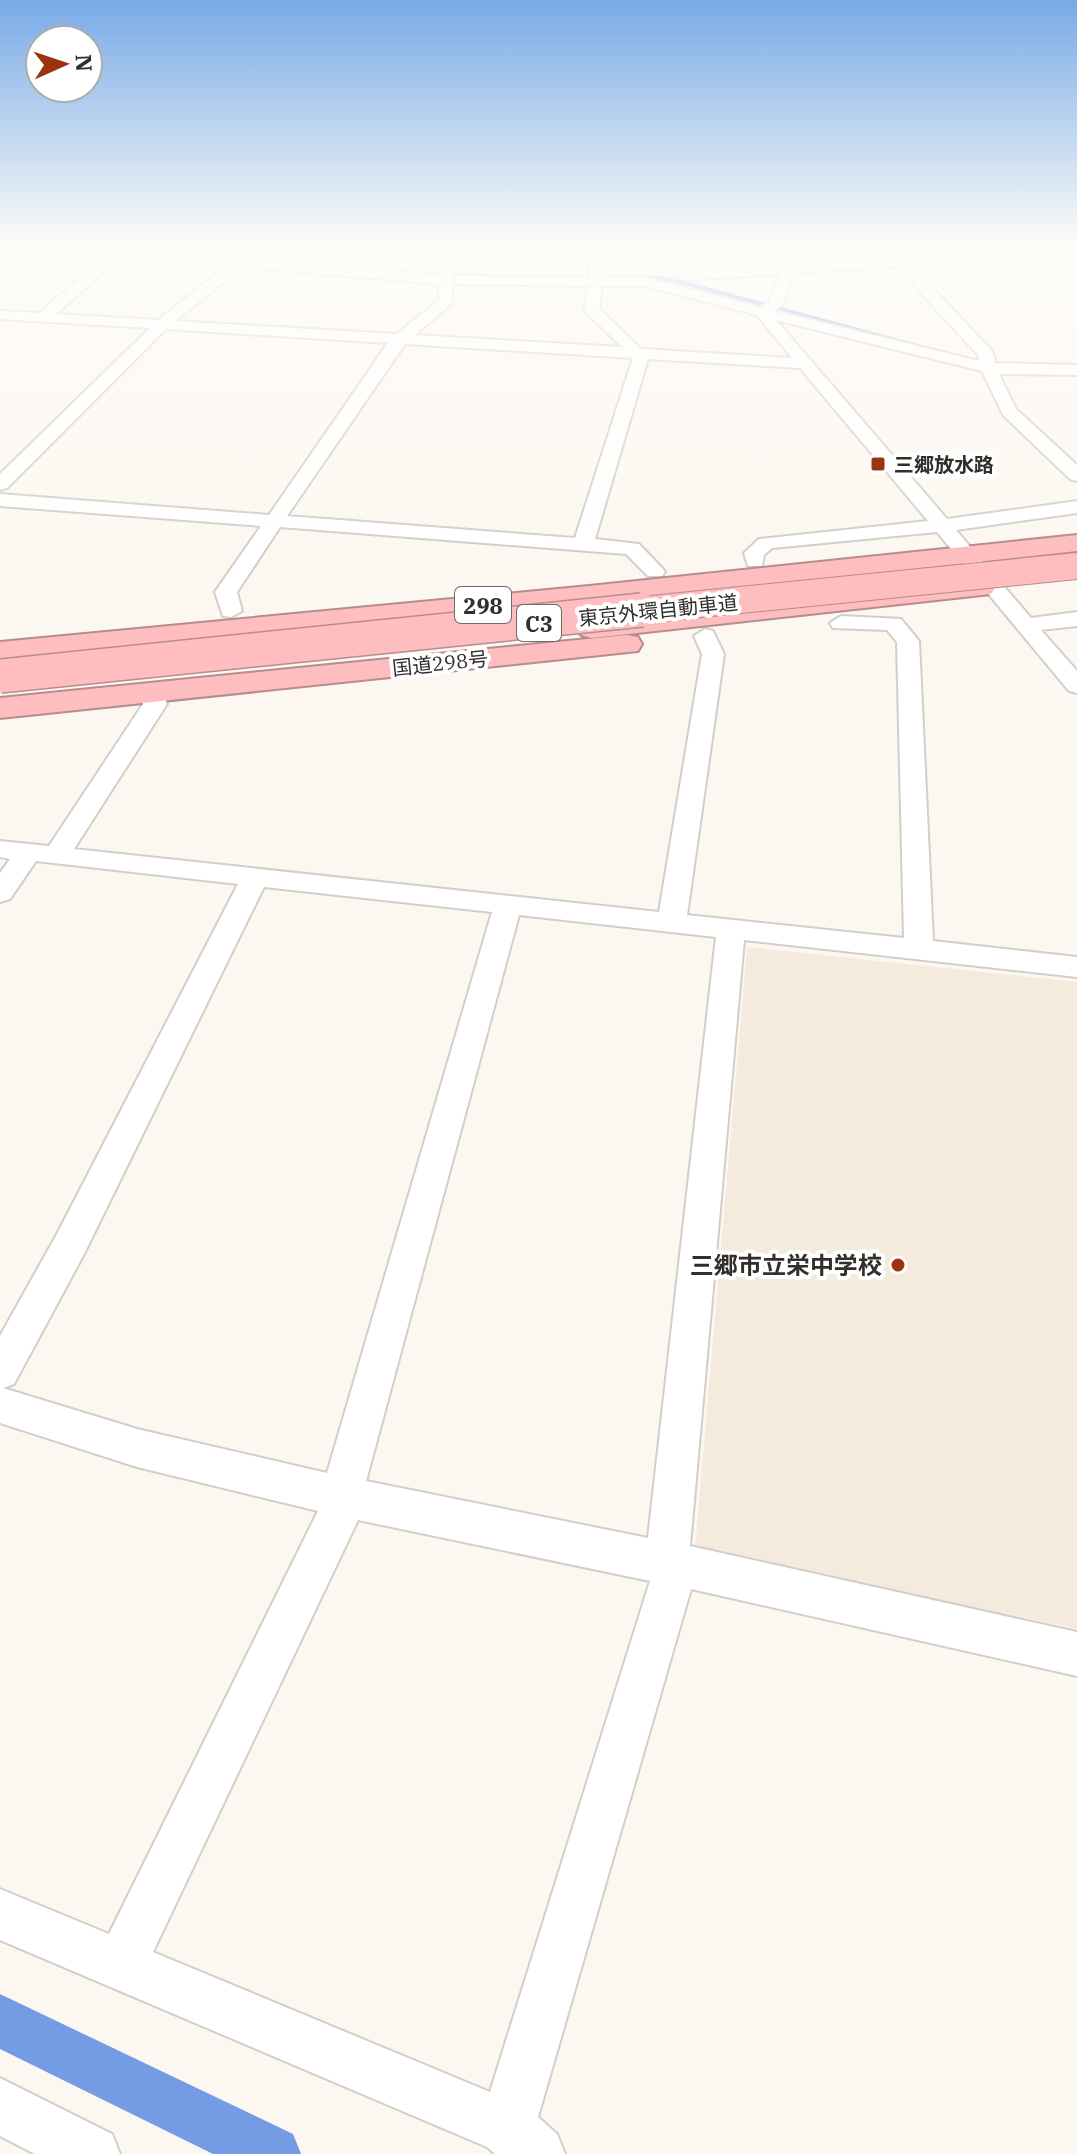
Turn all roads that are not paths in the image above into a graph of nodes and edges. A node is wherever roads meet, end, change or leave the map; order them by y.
1 (141, 347) edge
2 (394, 347) edge
3 (503, 347) edge
4 (630, 347) edge
5 (794, 347) edge
6 (913, 347) edge
7 (965, 347) edge
8 (977, 347) edge
9 (980, 350) junction
10 (639, 355) junction
11 (1077, 357) edge
12 (802, 363) junction
13 (989, 369) junction
14 (1077, 370) edge
15 (1077, 475) edge
16 (0, 484) edge
17 (0, 500) edge
18 (1077, 507) edge
19 (276, 522) junction
20 (941, 526) junction
21 (583, 545) junction
22 (1073, 548) edge
23 (965, 555) junction
24 (755, 562) junction
25 (655, 572) junction
26 (795, 574) junction
27 (1077, 577) edge
28 (992, 587) junction
29 (874, 601) junction
30 (231, 611) junction
31 (1077, 619) edge
32 (841, 623) junction
33 (1025, 625) junction
34 (0, 632) edge
35 (705, 636) junction
36 (0, 651) edge
37 (0, 661) edge
38 (0, 676) edge
39 (0, 686) edge
40 (1077, 686) edge
41 (154, 693) junction
42 (0, 708) edge
43 (0, 849) edge
44 (42, 853) junction
45 (255, 877) junction
46 (0, 893) edge
47 (508, 904) junction
48 (672, 921) junction
49 (731, 928) junction
50 (919, 949) junction
51 (1077, 967) edge
52 (0, 1372) edge
53 (0, 1405) edge
54 (344, 1496) junction
55 (672, 1563) junction
56 (1077, 1654) edge
57 (0, 1914) edge
58 (120, 1966) junction
59 (0, 2106) edge
60 (522, 2141) edge
61 (92, 2154) edge

1 - 16 street
2 - 19 street
3 - 10 street
4 - 10 street
5 - 12 street
6 - 13 street
7 - 9 street
8 - 9 street
9 - 11 street
9 - 13 street
10 - 12 street
10 - 21 street
12 - 20 street
13 - 14 street
13 - 15 street
17 - 19 street
18 - 20 street
19 - 21 street
19 - 30 street
20 - 23 street
20 - 24 street
21 - 25 street
22 - 23 highway, 298
22 - 37 highway, 東京外環自動車道 / C3
22 - 38 highway, 東京外環自動車道 / C3, bridge
23 - 26 highway, 298
23 - 28 street
24 - 25 highway, 298
24 - 26 highway, 298
25 - 30 highway, 298
26 - 36 highway, 298
27 - 28 highway, 国道298号 / 298
28 - 29 highway, 国道298号 / 298
28 - 33 street
29 - 32 highway, 国道298号 / 298
29 - 39 highway, 国道298号 / 298
30 - 34 highway, 298
31 - 33 street
32 - 35 highway, 国道298号 / 298
32 - 50 street
33 - 40 street
35 - 41 highway, 国道298号 / 298
35 - 48 street
41 - 42 highway, 国道298号 / 298
41 - 44 street
43 - 44 street
44 - 45 street
44 - 46 street
45 - 47 street
45 - 52 street
47 - 48 street
47 - 54 street
48 - 49 street
49 - 50 street
49 - 55 street
50 - 51 street
53 - 54 street
54 - 55 street
54 - 58 street
55 - 56 street
55 - 60 street
57 - 58 street
58 - 60 street
59 - 61 street

